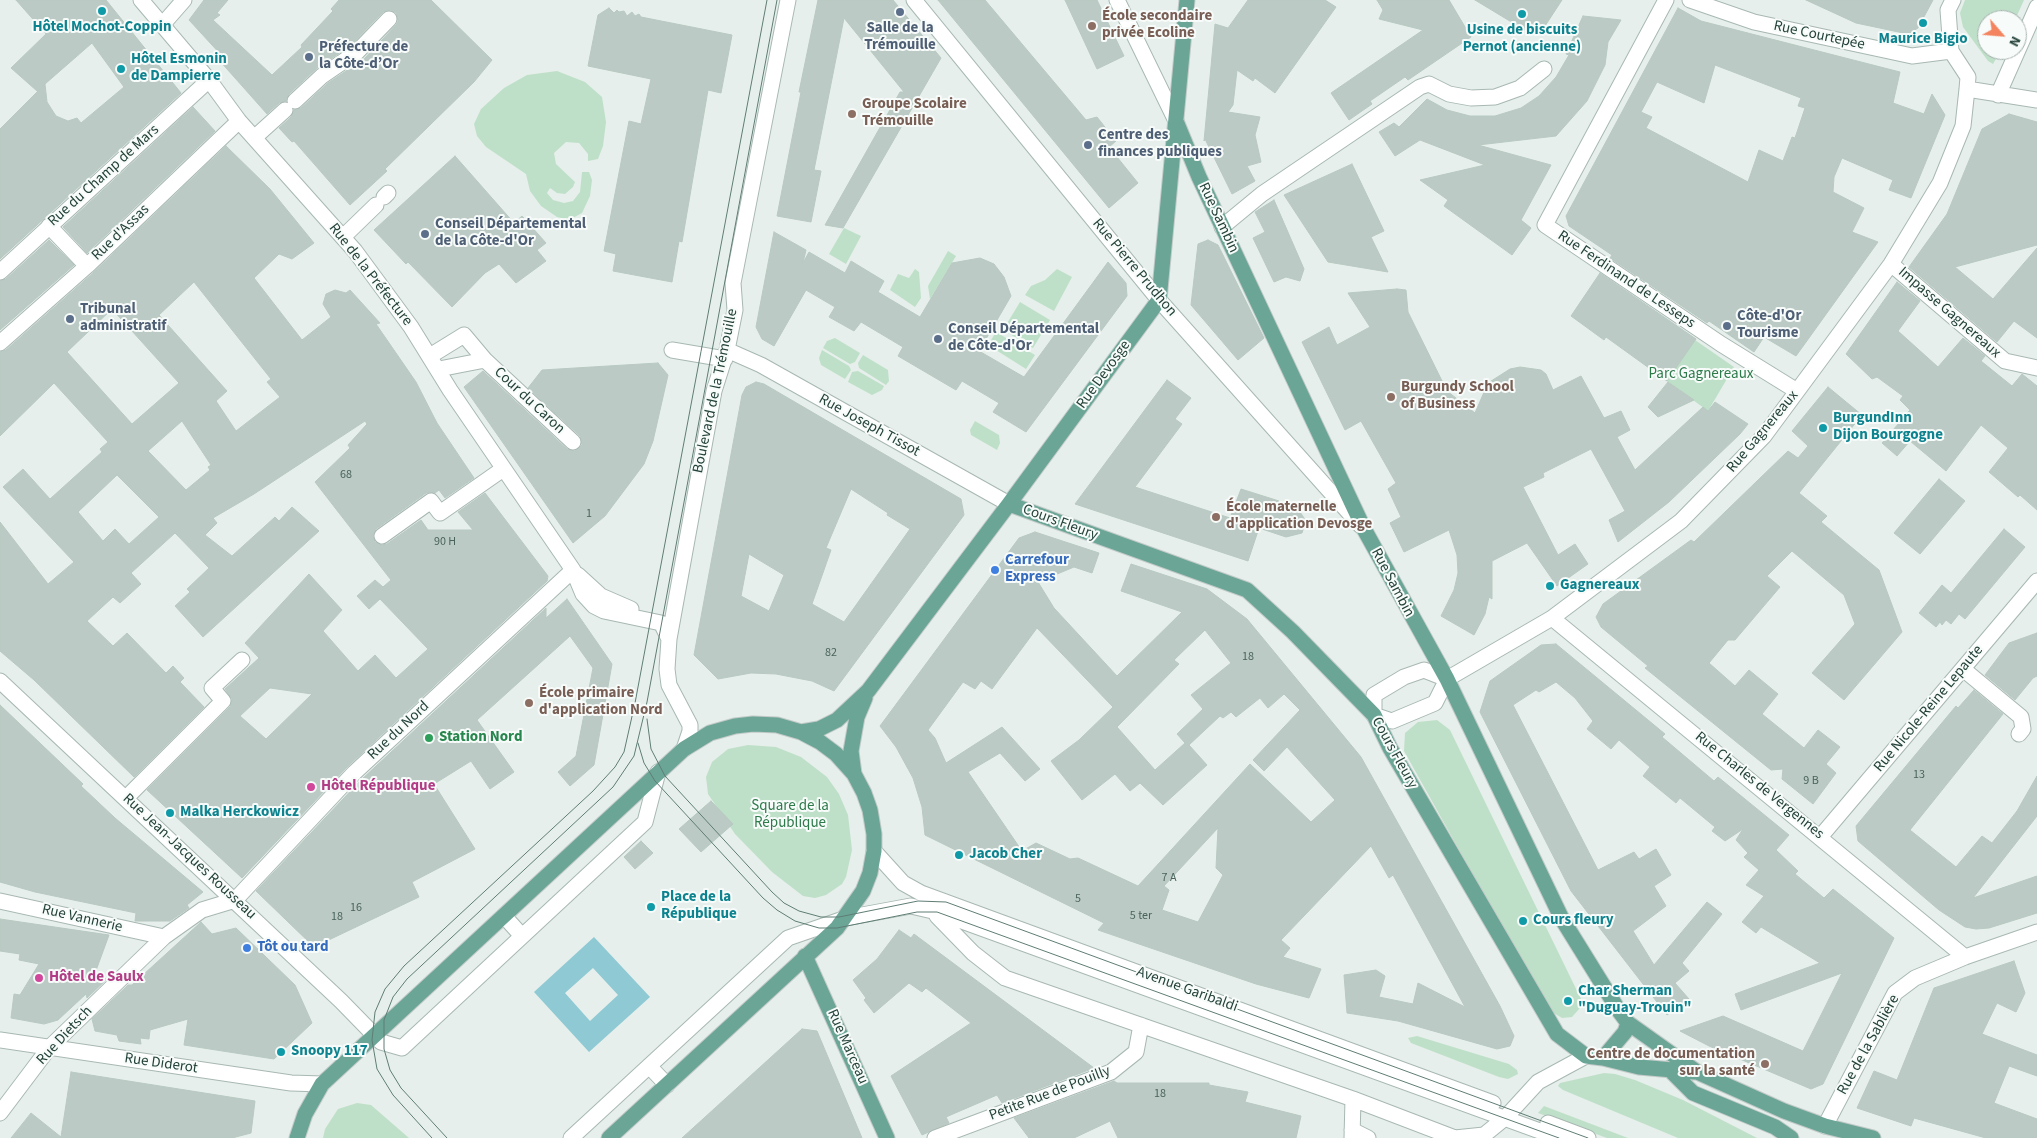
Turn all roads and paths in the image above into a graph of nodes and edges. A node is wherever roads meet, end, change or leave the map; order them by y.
1 (141, 0) edge
2 (184, 0) edge
3 (788, 0) edge
4 (914, 0) edge
5 (1117, 0) edge
6 (1187, 0) edge
7 (1666, 0) edge
8 (1690, 0) edge
9 (1953, 0) edge
10 (2037, 7) edge
11 (389, 20) dead end
12 (163, 24) junction
13 (1951, 51) junction
14 (1544, 69) dead end
15 (210, 80) junction
16 (1967, 89) junction
17 (1998, 95) junction
18 (2037, 100) edge
19 (239, 121) junction
20 (1176, 121) junction
21 (254, 138) junction
22 (383, 199) dead end
23 (50, 226) junction
24 (1222, 227) junction
25 (343, 237) junction
26 (1891, 264) junction
27 (87, 266) junction
28 (0, 272) edge
29 (1159, 300) junction
30 (0, 343) edge
31 (672, 350) dead end
32 (726, 355) junction
33 (430, 356) junction
34 (485, 360) junction
35 (2037, 368) edge
36 (438, 369) junction
37 (1797, 391) junction
38 (573, 442) dead end
39 (504, 469) junction
40 (1009, 504) junction
41 (1364, 529) junction
42 (382, 536) dead end
43 (573, 570) junction
44 (2037, 581) edge
45 (675, 605) junction
46 (1552, 618) junction
47 (669, 639) junction
48 (242, 660) dead end
49 (1963, 669) junction
50 (1447, 679) junction
51 (0, 681) edge
52 (868, 691) junction
53 (1374, 715) junction
54 (801, 732) junction
55 (2019, 734) dead end
56 (684, 748) junction
57 (658, 772) junction
58 (854, 774) junction
59 (126, 798) junction
60 (1821, 836) junction
61 (874, 851) junction
62 (235, 900) junction
63 (0, 901) edge
64 (920, 907) junction
65 (504, 916) junction
66 (846, 918) junction
67 (2037, 932) edge
68 (522, 936) junction
69 (164, 937) junction
70 (805, 956) junction
71 (1966, 956) junction
72 (1628, 1023) junction
73 (1141, 1025) junction
74 (375, 1036) junction
75 (0, 1040) edge
76 (49, 1048) junction
77 (1586, 1056) junction
78 (1603, 1058) junction
79 (648, 1066) junction
80 (1670, 1070) junction
81 (1697, 1072) junction
82 (322, 1084) junction
83 (667, 1085) junction
84 (1353, 1099) junction
85 (0, 1113) edge
86 (1508, 1114) junction
87 (1823, 1132) edge
88 (1352, 1134) edge
89 (1485, 1137) edge
90 (297, 1138) edge
91 (571, 1138) edge
92 (609, 1138) edge
93 (887, 1138) edge
94 (935, 1138) edge
95 (1368, 1138) edge
96 (1559, 1138) edge
97 (1588, 1138) edge
98 (1791, 1138) edge
99 (1873, 1138) edge

1 - 12 street, Rue de la Préfecture
2 - 12 street
3 - 32 street, Boulevard de la Trémouille
4 - 29 street, Rue Pierre Prudhon
5 - 20 street, Rue Sambin
6 - 20 main road
7 - 37 street, Rue Ferdinand de Lesseps
8 - 13 street, Rue Courtepée
9 - 13 street
10 - 17 street
11 - 21 street
12 - 15 street, Rue de la Préfecture
13 - 16 street
14 - 24 street
15 - 19 street, Rue de la Préfecture
15 - 23 street, Rue du Champ de Mars
16 - 17 street
16 - 26 street, Rue Gagnereaux
17 - 18 street
19 - 21 street, Rue de la Préfecture
19 - 27 street, Rue d'Assas
20 - 24 main road, Rue Sambin
20 - 29 main road
21 - 25 street, Rue de la Préfecture
22 - 25 street
23 - 27 street
23 - 28 street, Rue du Champ de Mars
24 - 41 main road, Rue Sambin
25 - 33 street, Rue de la Préfecture
26 - 35 street, Impasse Gagnereaux
26 - 37 street, Rue Gagnereaux
27 - 30 street, Rue d'Assas
29 - 40 main road, Rue Devosge
29 - 41 street, Rue Pierre Prudhon
31 - 32 street, Rue Joseph Tissot
32 - 40 street, Rue Joseph Tissot
32 - 45 street, Boulevard de la Trémouille
33 - 34 street, Cour du Caron
33 - 36 street, Rue de la Préfecture
34 - 36 street
34 - 38 street, Cour du Caron
36 - 39 street, Rue de la Préfecture
37 - 46 street, Rue Gagnereaux
39 - 42 street
39 - 43 street, Rue de la Préfecture
40 - 52 main road, Rue Devosge
40 - 53 main road, Cours Fleury
41 - 50 main road, Rue Sambin
43 - 45 street, Rue de la Préfecture
43 - 47 street, Rue de la Préfecture
43 - 62 street, Rue du Nord
44 - 49 street, Rue Nicole-Reine Lepaute
45 - 47 street, Boulevard de la Trémouille
46 - 50 street, Rue Gagnereaux
46 - 60 street, Rue Charles de Vergennes
47 - 56 street, Boulevard de la Trémouille
48 - 59 street
49 - 55 street
49 - 60 street, Rue Nicole-Reine Lepaute
50 - 53 street
50 - 53 street
50 - 72 main road, Rue Sambin
51 - 59 street, Rue Jean-Jacques Rousseau
52 - 54 main road
52 - 58 main road
53 - 77 main road, Cours Fleury
54 - 56 main road
54 - 58 main road
56 - 57 main road
57 - 65 main road
57 - 68 street
58 - 61 main road
59 - 62 street, Rue Jean-Jacques Rousseau
60 - 71 street, Rue Charles de Vergennes
61 - 66 main road
61 - 86 street, Avenue Garibaldi
62 - 69 street, Rue Dietsch
62 - 74 street, Rue Jean-Jacques Rousseau
63 - 69 street, Rue Vannerie
64 - 66 street, Avenue Garibaldi
64 - 73 street
64 - 86 street, Avenue Garibaldi
65 - 68 street
65 - 74 main road
66 - 70 main road
66 - 79 street, Avenue Garibaldi
67 - 71 street, Rue de la Sablière
68 - 74 street, Rue Jean-Jacques Rousseau
69 - 76 street, Rue Dietsch
70 - 83 main road
70 - 93 main road, Rue Marceau
71 - 87 street, Rue de la Sablière
72 - 78 main road
72 - 81 main road, Rue Sambin
73 - 84 street
73 - 94 street, Petite Rue de Pouilly
74 - 82 main road
75 - 76 street, Rue Diderot
76 - 82 street, Rue Diderot
76 - 85 street, Rue Dietsch
77 - 78 main road
77 - 86 street
78 - 80 main road
79 - 83 street
79 - 91 street, Avenue Garibaldi
80 - 81 main road
80 - 98 main road
81 - 87 main road
82 - 90 main road
83 - 92 main road
84 - 88 street
84 - 89 street
86 - 89 street
86 - 96 street, Avenue Garibaldi
86 - 97 street, Avenue Garibaldi
87 - 99 main road
88 - 95 street

